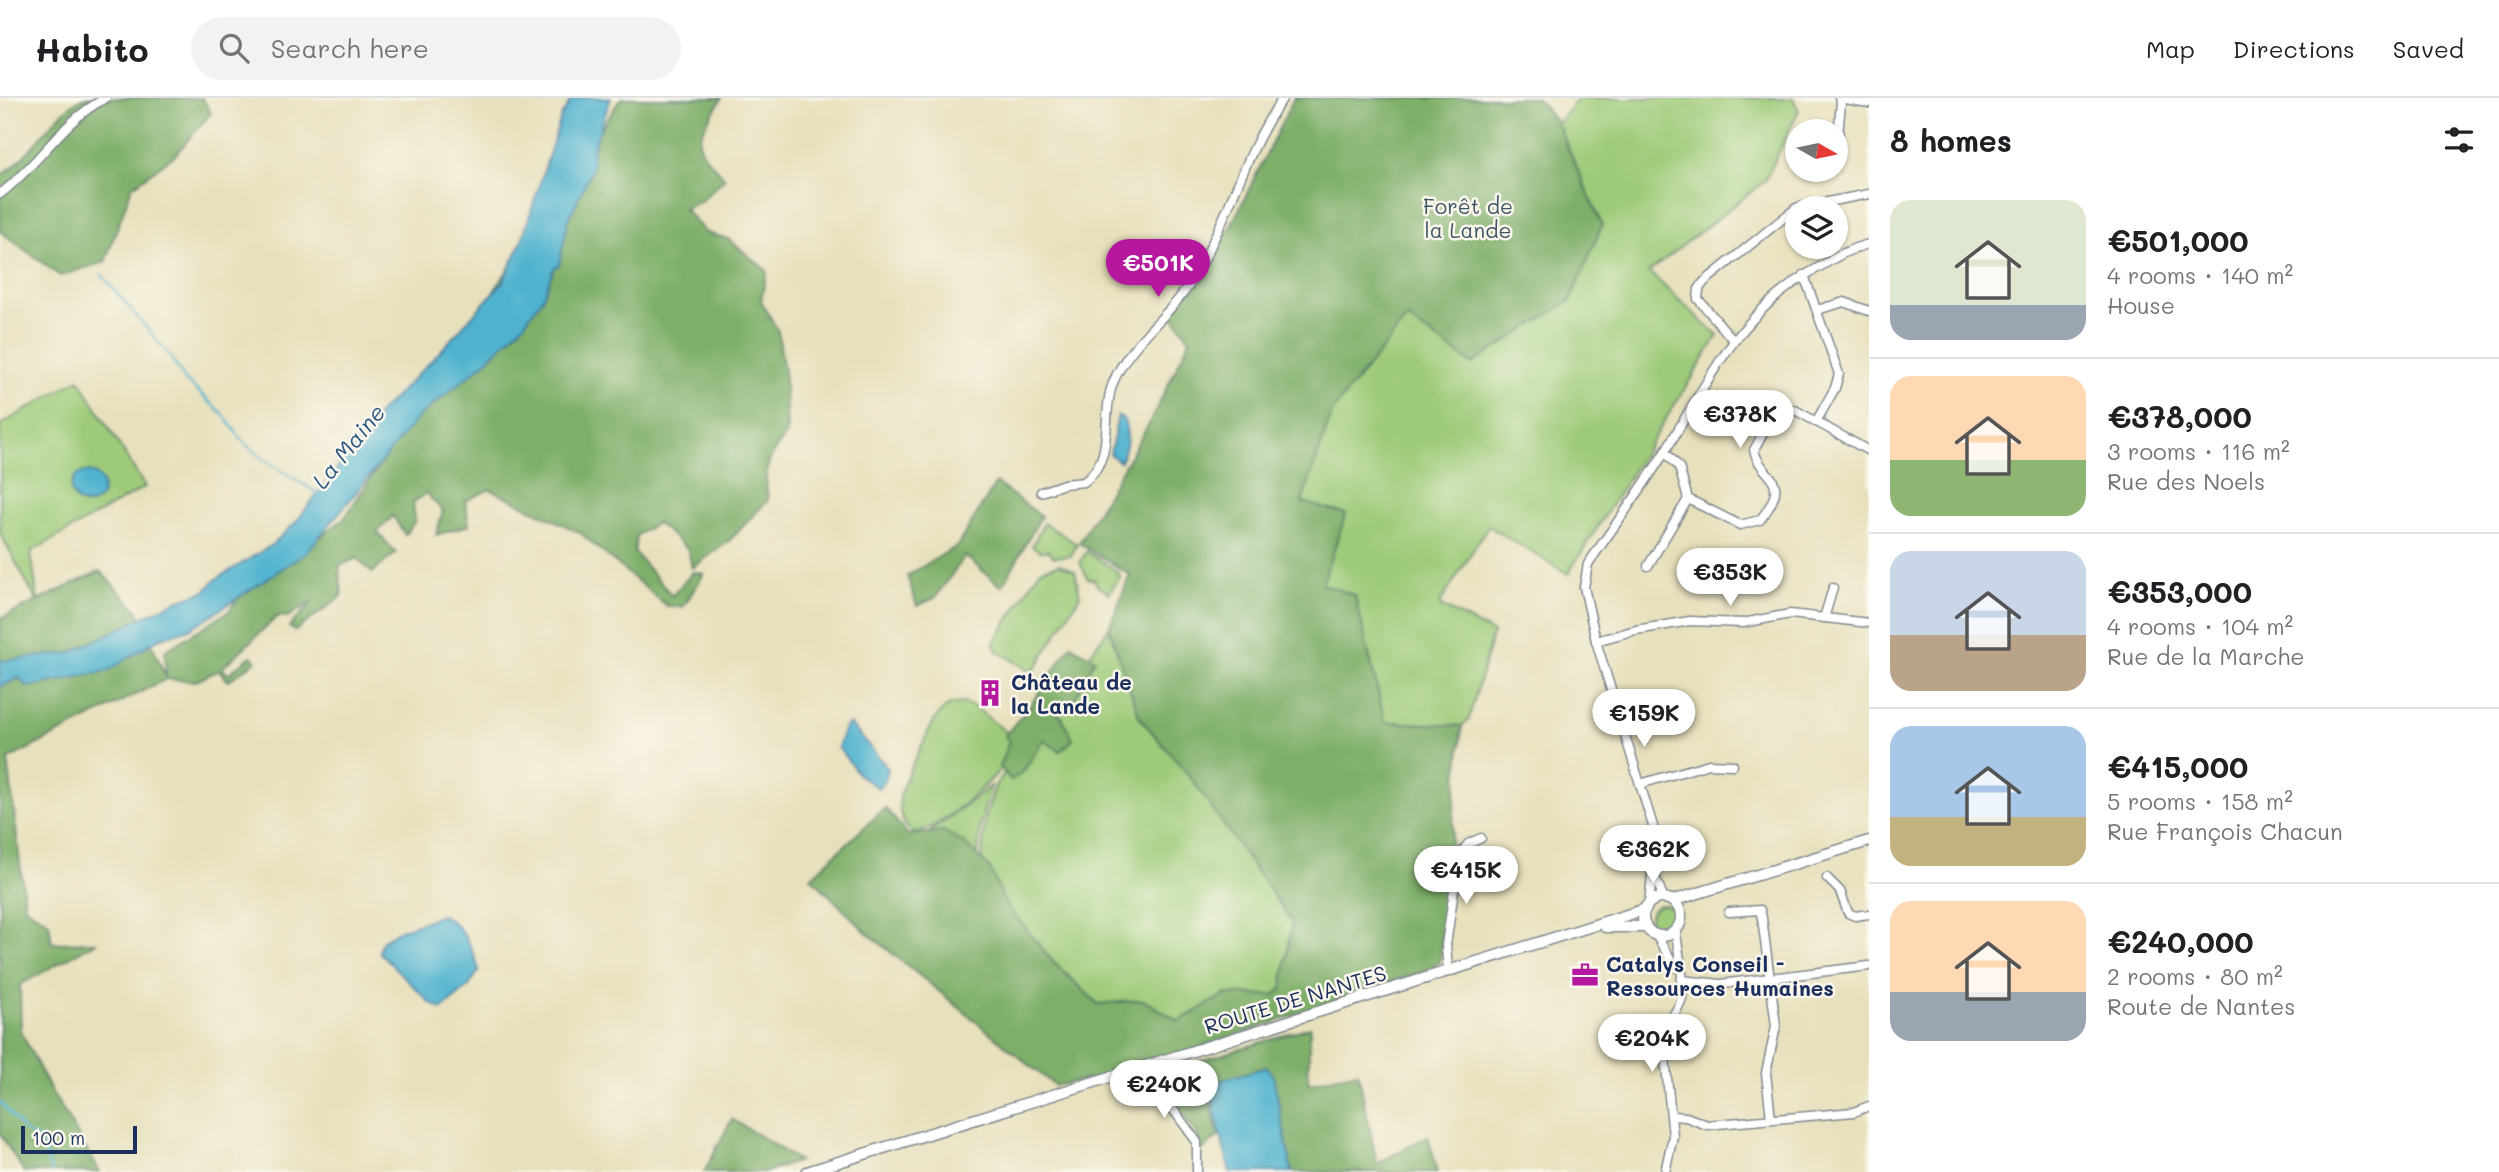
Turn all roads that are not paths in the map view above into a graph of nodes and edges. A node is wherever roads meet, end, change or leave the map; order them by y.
1 (106, 98) edge
2 (1283, 98) edge
3 (1840, 99) edge
4 (1869, 103) edge
5 (1839, 119) edge
6 (0, 194) edge
7 (1869, 194) edge
8 (1869, 244) edge
9 (1804, 275) junction
10 (1817, 310) junction
11 (1869, 312) edge
12 (1734, 341) junction
13 (1816, 422) junction
14 (1869, 451) edge
15 (1665, 452) junction
16 (1041, 492) dead end
17 (1688, 499) junction
18 (1648, 566) dead end
19 (1833, 589) dead end
20 (1824, 618) junction
21 (1869, 623) edge
22 (1595, 637) junction
23 (1733, 765) dead end
24 (1640, 785) junction
25 (1481, 838) dead end
26 (1869, 841) edge
27 (1655, 868) junction
28 (1827, 878) dead end
29 (1707, 891) junction
30 (1668, 900) junction
31 (1648, 907) junction
32 (1729, 912) dead end
33 (1681, 914) junction
34 (1869, 914) edge
35 (1596, 927) junction
36 (1646, 927) junction
37 (1676, 931) junction
38 (1656, 935) junction
39 (1869, 966) edge
40 (1448, 971) junction
41 (1681, 977) junction
42 (1770, 977) junction
43 (1142, 1068) junction
44 (1869, 1106) edge
45 (1672, 1116) junction
46 (1771, 1119) junction
47 (807, 1172) edge
48 (1197, 1172) edge
49 (1665, 1172) edge

1 - 6 street
2 - 16 street
3 - 4 street
3 - 5 street
7 - 12 street
8 - 9 street
9 - 10 street
9 - 12 street
10 - 11 street
10 - 13 street
12 - 15 street
13 - 14 street
13 - 17 street
15 - 17 street
15 - 22 street
17 - 18 street
19 - 20 street
20 - 21 street
20 - 22 street
22 - 24 street
23 - 24 street
24 - 27 street
25 - 40 street
26 - 29 main road
27 - 30 street
27 - 31 street
28 - 34 street
29 - 30 main road
29 - 33 main road
30 - 31 main road
30 - 33 main road
31 - 35 main road, ROUTE DE NANTES
31 - 36 main road
32 - 42 street
33 - 37 main road
35 - 36 main road, ROUTE DE NANTES
35 - 40 main road, ROUTE DE NANTES
36 - 38 main road
37 - 38 main road
37 - 41 street
38 - 41 street
39 - 42 street
40 - 43 main road, ROUTE DE NANTES
41 - 42 street
41 - 45 street
42 - 46 street
43 - 47 main road, ROUTE DE NANTES
43 - 48 street
44 - 46 street
45 - 46 street
45 - 49 street

